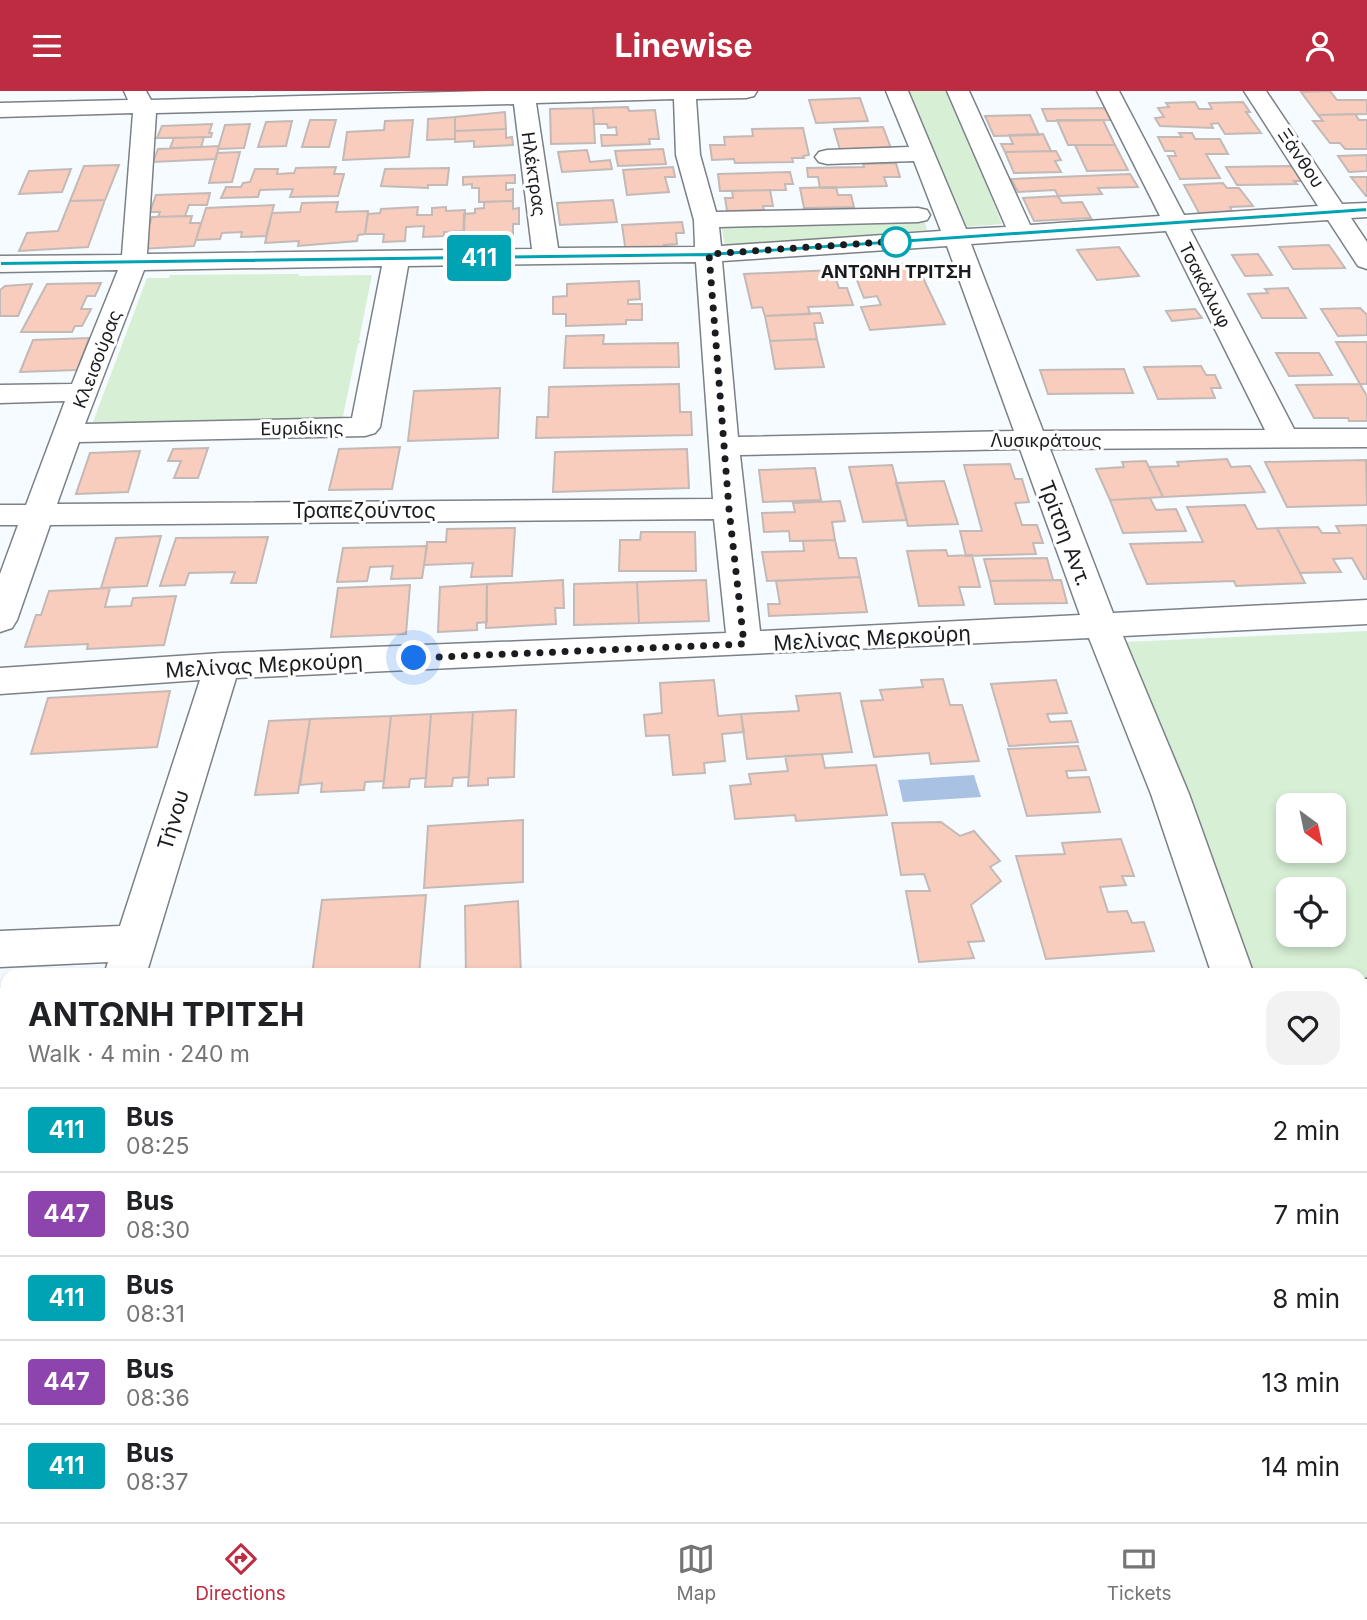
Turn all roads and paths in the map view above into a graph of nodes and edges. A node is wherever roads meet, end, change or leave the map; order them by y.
1 (746, 91) edge
2 (897, 91) edge
3 (958, 91) edge
4 (1108, 91) edge
5 (1255, 91) edge
6 (685, 92) edge
7 (523, 95) edge
8 (140, 98) edge
9 (0, 110) edge
10 (923, 154) junction
11 (827, 157) dead end
12 (1367, 210) edge
13 (1336, 211) junction
14 (706, 221) junction
15 (1175, 222) junction
16 (953, 226) junction
17 (1021, 233) junction
18 (709, 254) junction
19 (546, 257) junction
20 (396, 259) junction
21 (1367, 261) edge
22 (134, 262) junction
23 (0, 264) edge
24 (84, 393) junction
25 (0, 394) edge
26 (67, 433) junction
27 (1367, 438) edge
28 (1030, 440) junction
29 (1285, 440) junction
30 (724, 446) junction
31 (729, 509) junction
32 (40, 513) junction
33 (0, 515) edge
34 (1367, 612) edge
35 (0, 620) edge
36 (1101, 626) junction
37 (744, 644) junction
38 (222, 666) junction
39 (0, 681) edge
40 (0, 949) edge
41 (130, 959) edge
42 (1231, 968) edge

1 - 6 street
2 - 10 street, Τρίτση Αντ.
3 - 17 street
4 - 15 street, Τσακάλωφ
5 - 13 street, Ξάνθου
6 - 7 street
6 - 14 street
7 - 8 street
7 - 19 street, Ηλέκτρας
8 - 9 street
8 - 22 street, Κλεισούρας
10 - 11 street
10 - 16 street, Τρίτση Αντ.
12 - 13 street
13 - 15 street
13 - 21 street, Ξάνθου
14 - 16 street
14 - 18 street
15 - 17 street
15 - 29 street, Τσακάλωφ
16 - 17 street
16 - 18 street
16 - 28 street, Τρίτση Αντ.
18 - 19 street
18 - 30 street
19 - 20 street
20 - 22 street
20 - 26 street, Ευριδίκης
22 - 23 street
22 - 24 street, Κλεισούρας
24 - 25 street
24 - 26 street, Κλεισούρας
26 - 32 street, Κλεισούρας
27 - 29 street, Λυσικράτους
28 - 29 street, Λυσικράτους
28 - 30 street, Λυσικράτους
28 - 36 street, Τρίτση Αντ.
30 - 31 street
31 - 32 street, Τραπεζούντος
31 - 37 street
32 - 33 street, Τραπεζούντος
32 - 35 street, Κλεισούρας
34 - 36 street, Μελίνας Μερκούρη
36 - 37 street, Μελίνας Μερκούρη
36 - 42 street, Τρίτση Αντ.
37 - 38 street, Μελίνας Μερκούρη
38 - 39 street, Μελίνας Μερκούρη
38 - 41 street, Τήνου
40 - 41 street

